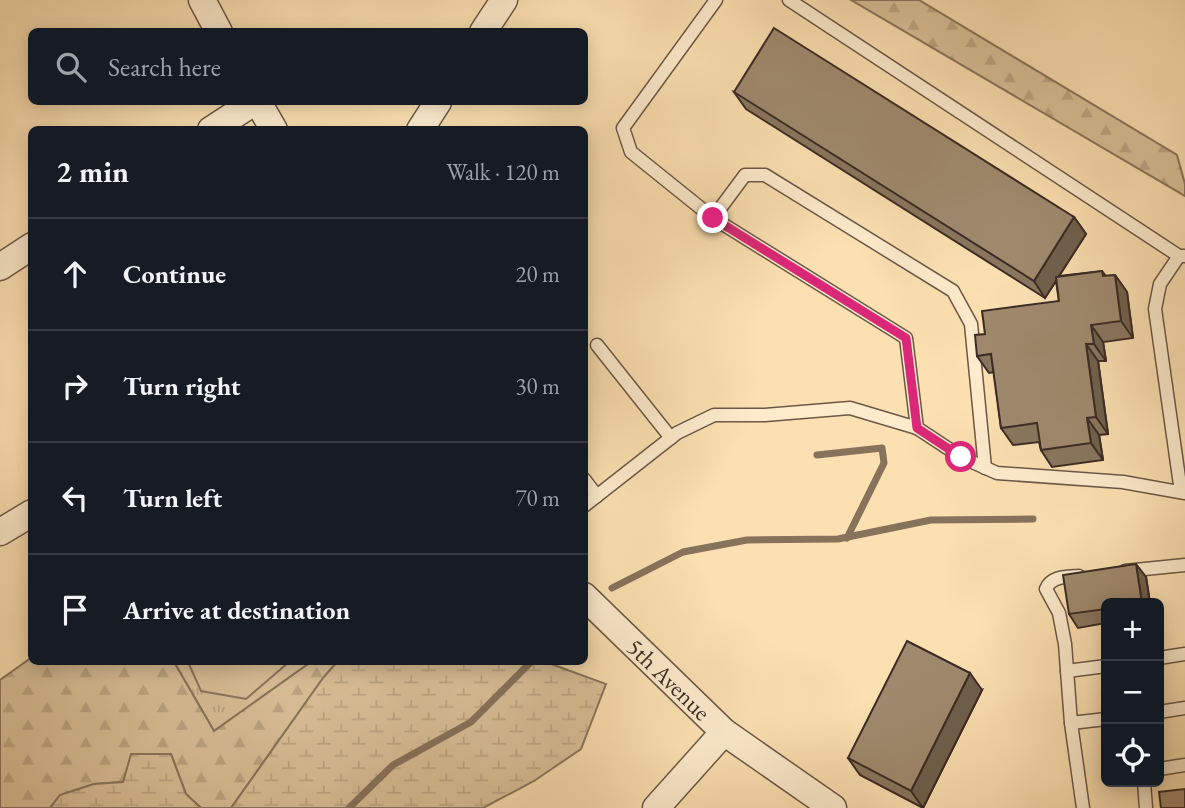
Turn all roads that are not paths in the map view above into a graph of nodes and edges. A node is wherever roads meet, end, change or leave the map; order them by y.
1 (202, 0) edge
2 (716, 0) edge
3 (789, 0) edge
4 (496, 3) edge
5 (217, 28) edge
6 (485, 28) edge
7 (251, 105) edge
8 (258, 105) edge
9 (436, 105) edge
10 (217, 126) edge
11 (271, 126) edge
12 (423, 126) edge
13 (713, 218) junction
14 (28, 249) edge
15 (1182, 256) edge
16 (0, 267) edge
17 (597, 345) dead end
18 (917, 428) junction
19 (671, 439) junction
20 (985, 468) junction
21 (588, 484) edge
22 (1183, 492) edge
23 (597, 496) junction
24 (588, 503) edge
25 (28, 515) edge
26 (0, 532) edge
27 (1185, 565) edge
28 (588, 600) edge
29 (1185, 654) edge
30 (1164, 657) edge
31 (1101, 667) edge
32 (1067, 671) junction
33 (1185, 708) edge
34 (1164, 711) edge
35 (1101, 720) edge
36 (1071, 723) junction
37 (724, 732) junction
38 (1185, 765) edge
39 (1164, 768) edge
40 (1144, 787) edge
41 (656, 808) edge
42 (833, 808) edge
43 (1083, 808) edge
44 (1146, 808) edge

1 - 5 street
2 - 13 lane
3 - 15 lane
4 - 6 street
7 - 10 street
8 - 11 street
9 - 12 street
13 - 18 lane
13 - 20 lane
14 - 16 street
15 - 22 lane
17 - 19 lane
18 - 19 lane
18 - 20 lane
19 - 23 lane
20 - 22 lane
21 - 23 lane
23 - 24 lane
25 - 26 street
27 - 32 lane
28 - 37 street, 5th Avenue
29 - 30 lane
31 - 32 lane
32 - 36 lane
33 - 34 lane
35 - 36 lane
36 - 43 lane
37 - 41 street, 5th Avenue
37 - 42 street, 5th Avenue
38 - 39 lane
40 - 44 lane

